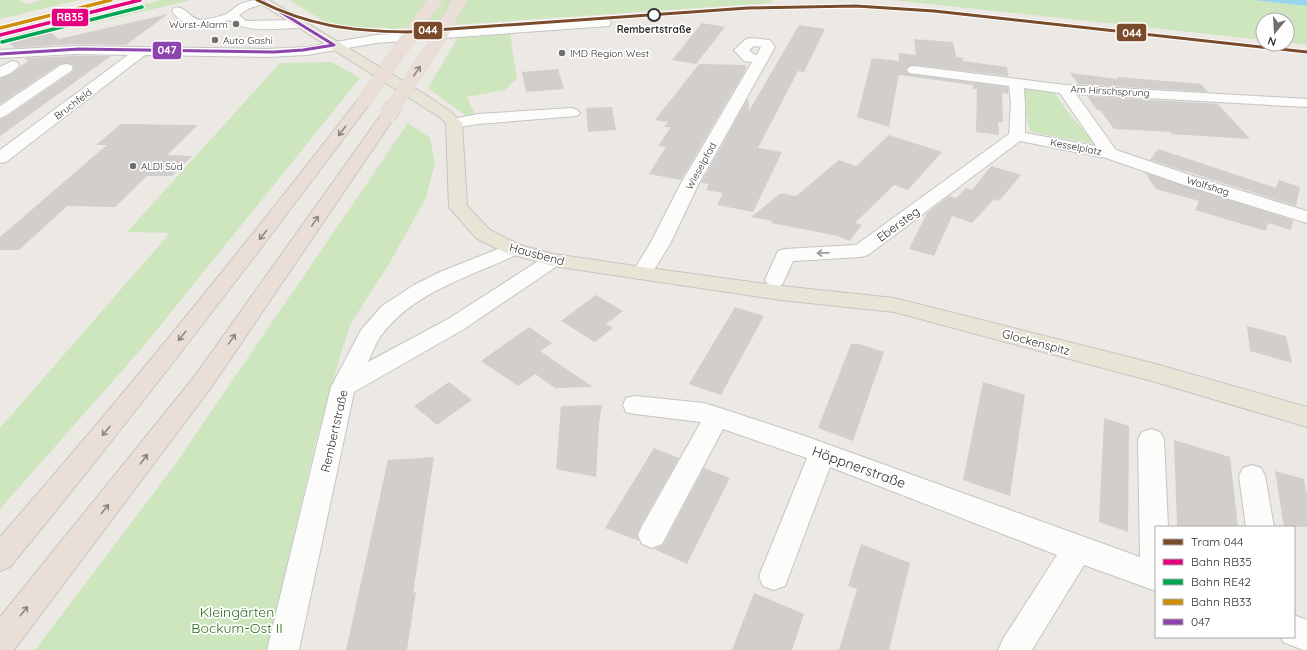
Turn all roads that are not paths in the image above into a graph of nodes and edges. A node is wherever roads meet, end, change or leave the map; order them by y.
1 (261, 0) edge
2 (434, 0) edge
3 (460, 0) edge
4 (178, 11) dead end
5 (232, 16) junction
6 (605, 23) dead end
7 (299, 24) junction
8 (334, 45) junction
9 (142, 51) junction
10 (0, 54) edge
11 (762, 60) dead end
12 (12, 65) dead end
13 (66, 68) dead end
14 (914, 70) dead end
15 (0, 73) edge
16 (1016, 83) junction
17 (1065, 89) junction
18 (1291, 102) junction
19 (1307, 103) edge
20 (0, 113) edge
21 (572, 113) dead end
22 (1307, 118) edge
23 (454, 123) junction
24 (1017, 136) junction
25 (1110, 154) junction
26 (1, 156) edge
27 (1307, 216) edge
28 (512, 249) junction
29 (553, 260) junction
30 (642, 273) junction
31 (767, 285) junction
32 (343, 387) junction
33 (635, 405) dead end
34 (716, 417) junction
35 (1307, 417) edge
36 (1151, 439) dead end
37 (822, 453) junction
38 (1252, 476) dead end
39 (1260, 526) edge
40 (652, 535) dead end
41 (1155, 549) edge
42 (1077, 550) junction
43 (0, 558) edge
44 (774, 576) dead end
45 (1155, 577) edge
46 (1295, 631) edge
47 (1307, 636) edge
48 (0, 642) edge
49 (283, 650) edge
50 (1014, 650) edge

1 - 5 street
1 - 7 main road
2 -> 43 highway, bridge
48 -> 3 highway, bridge
4 - 5 street
5 - 7 street
6 - 8 street
7 - 8 main road
8 - 9 street
8 - 23 main road
9 - 10 street
9 - 26 street, Bruchfeld
11 - 30 street, Wieselpfad
12 - 15 street
13 - 20 street
14 - 16 street, Am Hirschsprung
16 - 17 street, Am Hirschsprung
16 - 24 street
17 - 18 street, Am Hirschsprung
17 - 25 street, Kesselplatz
18 - 19 street, Am Hirschsprung
18 - 22 street
21 - 23 street
23 - 28 main road, Hausbend
24 - 25 street, Kesselplatz
24 -> 31 street, Ebersteg
25 - 27 street, Wolfshag
28 - 29 main road, Hausbend
28 - 32 street, Rembertstraße
29 - 30 main road, Hausbend
29 - 32 street
30 - 31 main road, Hausbend
31 - 35 main road, Glockenspitz
32 - 49 street, Rembertstraße
33 - 34 street, Höppnerstraße
34 - 37 street, Höppnerstraße
34 - 40 street
36 - 41 street
37 - 42 street, Höppnerstraße
37 - 44 street
38 - 39 street
42 - 45 street, Höppnerstraße
42 - 50 street
46 - 47 street

